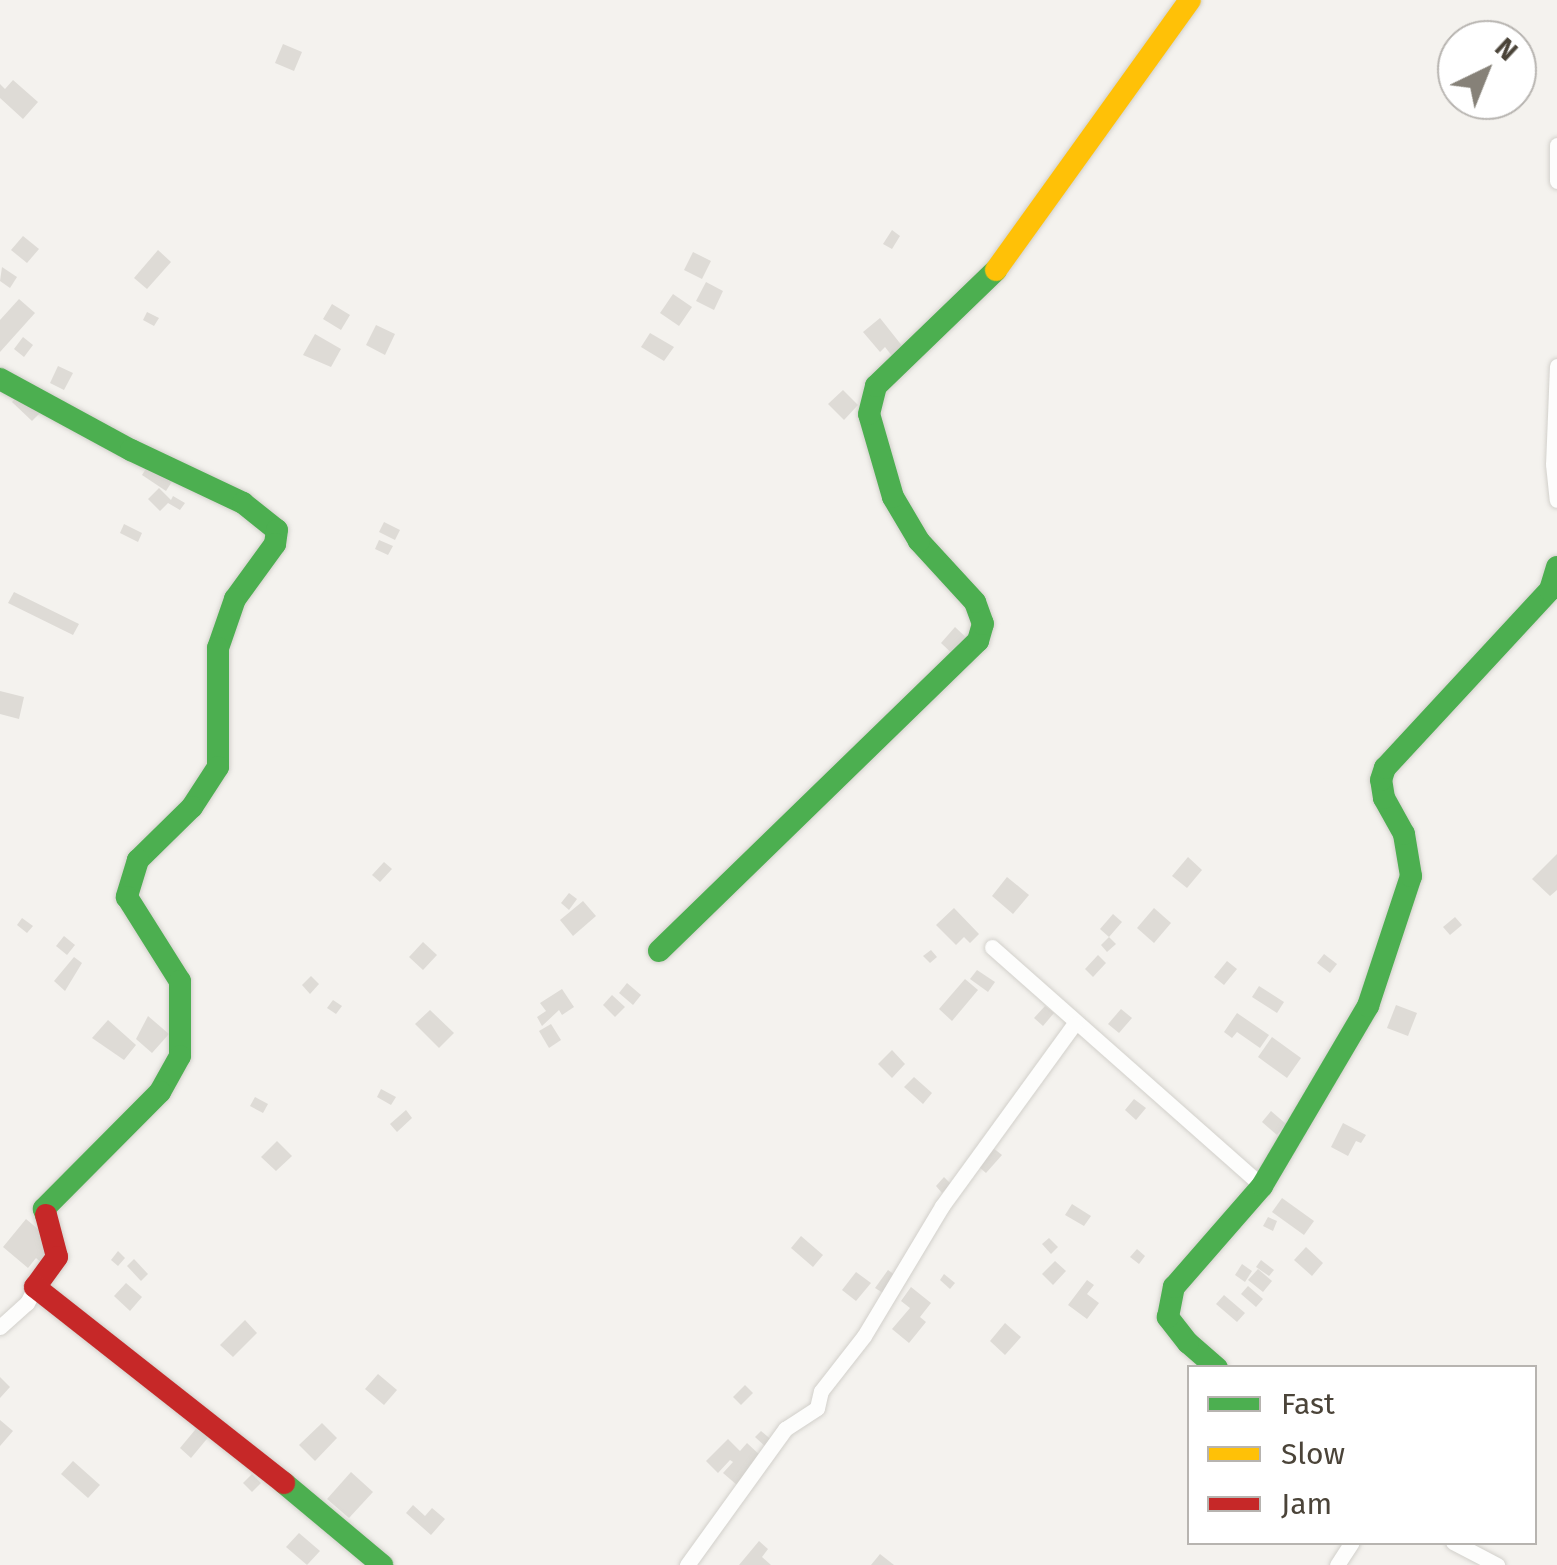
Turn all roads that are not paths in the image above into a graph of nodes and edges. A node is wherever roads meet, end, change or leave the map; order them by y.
1 (1190, 0) edge
2 (1557, 145) edge
3 (1557, 181) edge
4 (1557, 366) edge
5 (0, 379) edge
6 (1557, 500) edge
7 (1557, 567) edge
8 (992, 946) dead end
9 (659, 951) dead end
10 (1074, 1024) junction
11 (1262, 1186) junction
12 (35, 1287) junction
13 (0, 1327) edge
14 (1214, 1365) edge
15 (1459, 1545) edge
16 (382, 1565) edge
17 (687, 1565) edge
18 (1497, 1565) edge

1 - 9 street
2 - 3 street
4 - 6 street
5 - 12 street
7 - 11 street
8 - 10 street
10 - 11 street
10 - 17 street
11 - 14 street
12 - 13 street
12 - 16 street
15 - 18 street

